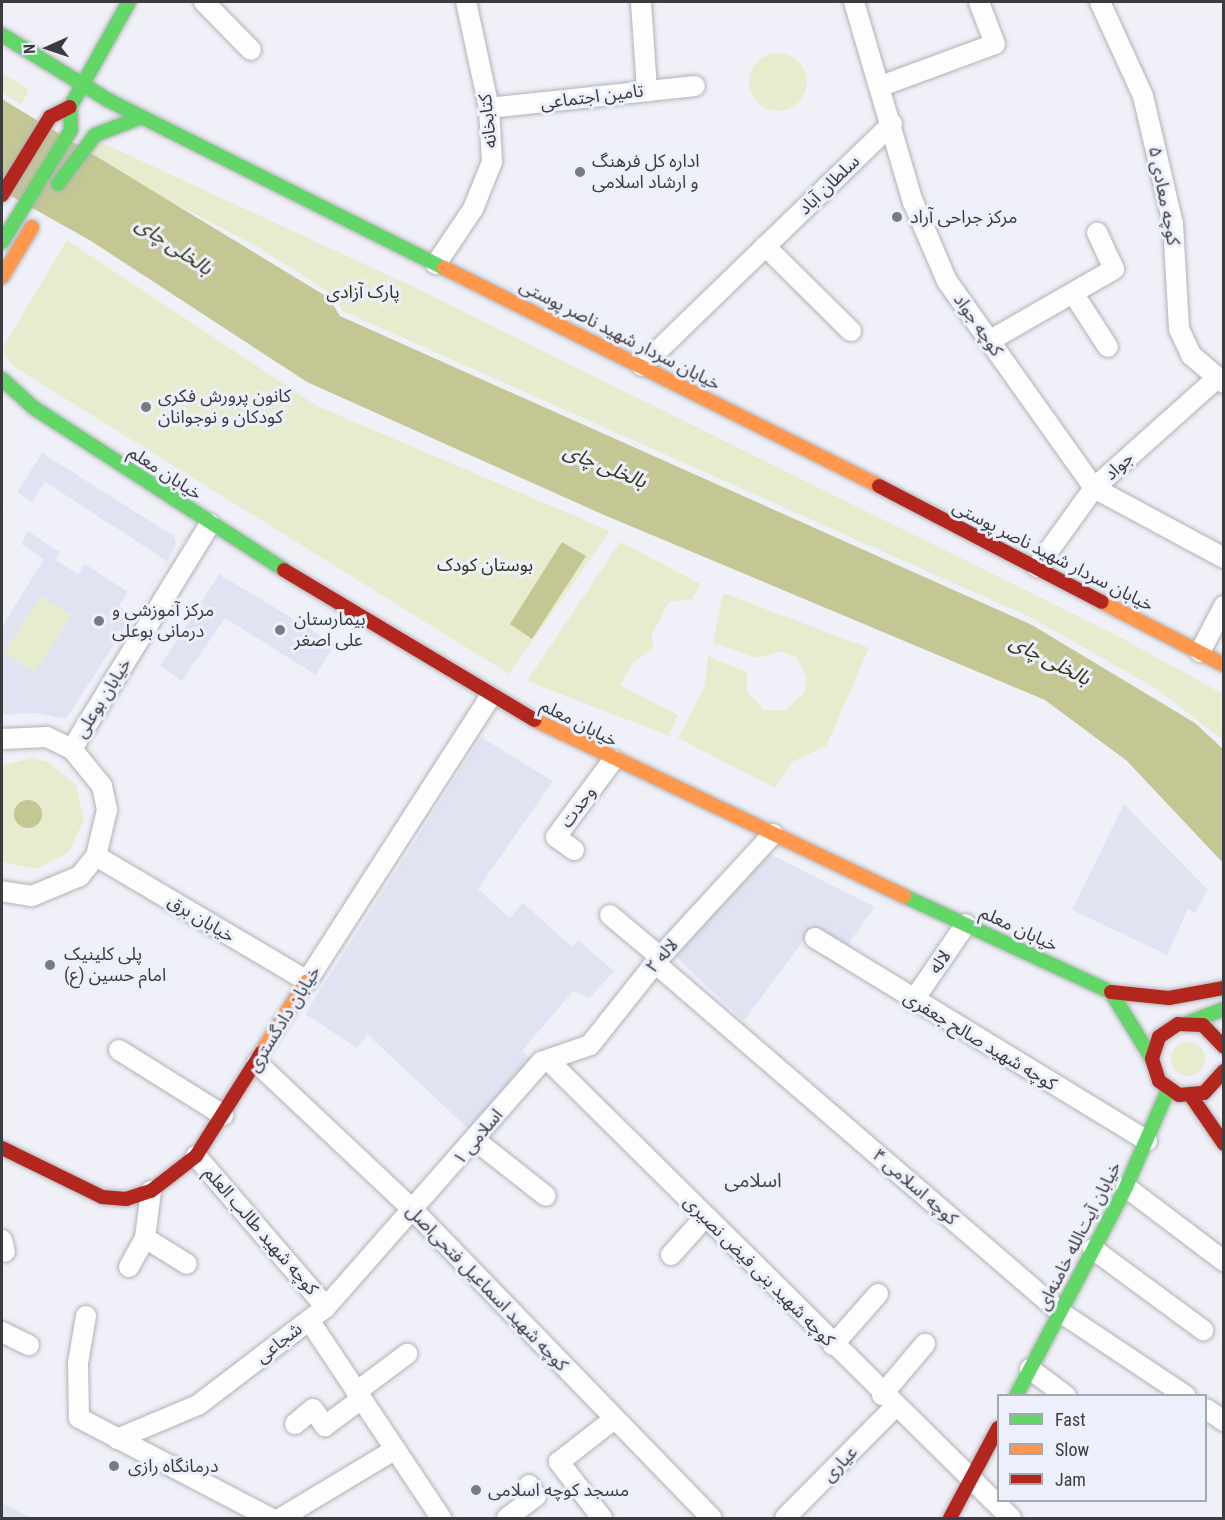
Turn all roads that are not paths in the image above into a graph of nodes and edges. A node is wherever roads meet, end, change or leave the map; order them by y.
1 (129, 2) edge
2 (204, 2) edge
3 (466, 2) edge
4 (641, 2) edge
5 (854, 2) edge
6 (979, 2) edge
7 (1100, 2) edge
8 (2, 35) edge
9 (251, 50) dead end
10 (81, 85) junction
11 (695, 86) dead end
12 (881, 86) junction
13 (647, 90) junction
14 (70, 107) junction
15 (489, 108) junction
16 (142, 117) junction
17 (892, 124) junction
18 (2, 195) edge
19 (1096, 233) dead end
20 (2, 243) edge
21 (765, 246) junction
22 (436, 264) junction
23 (2, 277) edge
24 (1073, 293) junction
25 (851, 331) dead end
26 (989, 341) junction
27 (1108, 347) dead end
28 (2, 365) edge
29 (642, 366) junction
30 (1220, 381) edge
31 (6, 384) edge
32 (2, 400) edge
33 (34, 408) junction
34 (1094, 489) junction
35 (210, 524) junction
36 (1224, 558) edge
37 (1037, 567) junction
38 (1224, 606) edge
39 (1200, 652) junction
40 (1224, 665) edge
41 (490, 697) junction
42 (2, 740) edge
43 (72, 749) junction
44 (613, 760) junction
45 (773, 834) junction
46 (574, 850) dead end
47 (96, 856) junction
48 (2, 891) edge
49 (610, 915) dead end
50 (966, 924) junction
51 (815, 938) dead end
52 (658, 960) junction
53 (307, 981) junction
54 (1224, 988) edge
55 (1111, 992) junction
56 (913, 1001) junction
57 (1224, 1009) edge
58 (1190, 1022) junction
59 (1224, 1047) edge
60 (119, 1050) dead end
61 (1152, 1059) junction
62 (544, 1061) junction
63 (257, 1063) junction
64 (1224, 1071) edge
65 (1168, 1089) junction
66 (1191, 1096) junction
67 (223, 1115) junction
68 (475, 1140) junction
69 (1147, 1141) junction
70 (1224, 1144) edge
71 (2, 1148) edge
72 (196, 1156) junction
73 (1126, 1187) junction
74 (151, 1191) junction
75 (546, 1196) dead end
76 (415, 1212) junction
77 (705, 1217) junction
78 (145, 1239) junction
79 (1093, 1249) junction
80 (671, 1255) dead end
81 (1224, 1262) edge
82 (188, 1264) dead end
83 (129, 1267) dead end
84 (878, 1294) dead end
85 (326, 1307) junction
86 (1060, 1311) junction
87 (86, 1316) dead end
88 (309, 1320) junction
89 (1203, 1330) dead end
90 (2, 1332) edge
91 (925, 1344) dead end
92 (29, 1345) dead end
93 (833, 1345) junction
94 (407, 1354) dead end
95 (1030, 1369) junction
96 (1017, 1394) edge
97 (1065, 1394) edge
98 (1184, 1394) edge
99 (358, 1396) junction
100 (888, 1401) junction
101 (1207, 1410) edge
102 (613, 1420) junction
103 (1224, 1421) edge
104 (295, 1424) dead end
105 (997, 1432) edge
106 (117, 1439) junction
107 (394, 1450) junction
108 (970, 1482) junction
109 (529, 1485) dead end
110 (270, 1518) edge
111 (281, 1518) edge
112 (441, 1518) edge
113 (507, 1518) edge
114 (602, 1518) edge
115 (712, 1518) edge
116 (785, 1518) edge
117 (950, 1518) edge
118 (1011, 1518) edge

1 - 10 main road
2 - 9 street
3 - 15 street, کتابخانه
4 - 13 street
5 - 12 street, کوچه جواد
6 - 12 street
7 - 30 street, کوچه معادی ۵
8 - 10 main road, خیابان سردار شهید ناصر پوستی
10 - 14 main road
10 - 16 main road, خیابان سردار شهید ناصر پوستی
11 - 13 street, تامین اجتماعی
12 - 17 street, کوچه جواد
13 - 15 street, تامین اجتماعی
14 - 18 main road
14 - 20 main road
15 - 22 street, کتابخانه
16 - 22 main road, خیابان سردار شهید ناصر پوستی
16 - 23 main road
17 - 21 street, سلطان آباد
17 - 26 street, کوچه جواد
19 - 24 street
21 - 25 street
21 - 29 street, سلطان آباد
22 - 29 main road, خیابان سردار شهید ناصر پوستی
24 - 26 street
24 - 27 street
26 - 34 street, کوچه جواد
28 - 31 main road
29 - 37 main road, خیابان سردار شهید ناصر پوستی
30 - 34 street, جواد
31 - 33 main road, خیابان معلم
32 - 33 main road
33 - 35 main road, خیابان معلم
34 - 36 street, کوچه جواد
34 - 37 street, جواد
35 - 41 main road, خیابان معلم
35 - 43 street, خیابان بوعلی
37 - 39 main road, خیابان سردار شهید ناصر پوستی
38 - 39 street
39 - 40 main road, خیابان سردار شهید ناصر پوستی
41 - 44 main road, خیابان معلم
41 - 53 street, خیابان دادگستری
42 - 43 street
43 - 47 street
44 - 45 main road, خیابان معلم
44 - 46 street, وحدت
45 - 50 main road, خیابان معلم
45 - 52 street, لاله ۲
47 - 48 street
47 - 53 street, خیابان برق
49 - 52 street, کوچه اسلامی ۴
50 - 55 main road, خیابان معلم
50 - 56 street, لاله
51 - 56 street, کوچه شهید صالح جعفری
52 - 62 street, لاله ۲
52 - 86 street, کوچه اسلامی ۴
53 - 63 main road, خیابان دادگستری
54 - 55 main road
55 - 61 main road
56 - 69 street, کوچه شهید صالح جعفری
57 - 58 main road
58 - 59 main road
58 - 61 main road
60 - 67 street
61 - 65 main road
62 - 68 street, اسلامی ۱
62 - 77 street, کوچه شهید بنی فیض نصیری
63 - 67 main road, خیابان دادگستری
63 - 76 street, کوچه شهید اسماعیل فتحی‌اصل
64 - 66 main road
65 - 66 main road
65 - 69 main road, خیابان آیت‌الله خامنه‌ای
66 - 70 main road
67 - 72 main road, خیابان دادگستری
68 - 75 street
68 - 76 street, اسلامی ۱
69 - 73 main road, خیابان آیت‌الله خامنه‌ای
71 - 74 main road, خیابان دادگستری
72 - 74 main road, خیابان دادگستری
72 - 85 street, کوچه شهید طالب العلم
73 - 79 main road, خیابان آیت‌الله خامنه‌ای
73 - 81 street
74 - 78 street
76 - 85 street, شجاعی
76 - 102 street, کوچه شهید اسماعیل فتحی‌اصل
77 - 80 street
77 - 93 street, کوچه شهید بنی فیض نصیری
78 - 82 street
78 - 83 street
79 - 86 main road, خیابان آیت‌الله خامنه‌ای
79 - 89 street
84 - 93 street
85 - 88 street, شجاعی
86 - 95 main road, خیابان آیت‌الله خامنه‌ای
86 - 98 street, کوچه اسلامی ۴
87 - 106 street
88 - 99 street
88 - 106 street, شجاعی
90 - 92 street
91 - 100 street, عیاری
93 - 100 street, کوچه شهید بنی فیض نصیری
94 - 99 street
95 - 96 main road, خیابان آیت‌الله خامنه‌ای
95 - 97 street
99 - 104 street
99 - 107 street
100 - 108 street, کوچه شهید بنی فیض نصیری
100 - 116 street, عیاری
101 - 103 street
102 - 114 street
102 - 115 street, کوچه شهید اسماعیل فتحی‌اصل
105 - 108 main road
106 - 110 street
107 - 111 street
107 - 112 street
108 - 117 main road
108 - 118 street, کوچه شهید بنی فیض نصیری
109 - 113 street

